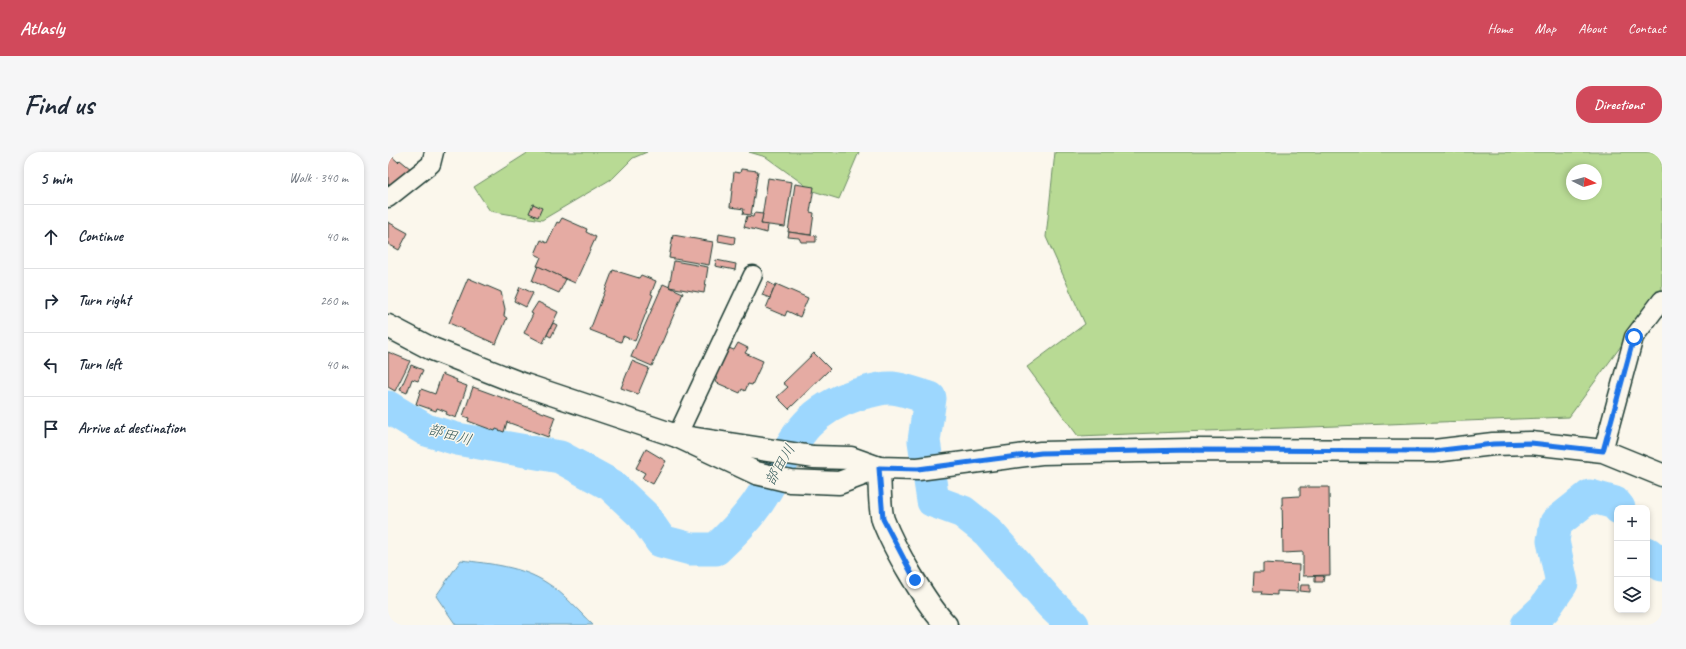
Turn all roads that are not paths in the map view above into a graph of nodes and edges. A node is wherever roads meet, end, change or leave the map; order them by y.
1 (434, 152) edge
2 (388, 198) edge
3 (753, 275) dead end
4 (1662, 300) edge
5 (388, 326) edge
6 (677, 436) junction
7 (1603, 451) junction
8 (879, 468) junction
9 (1662, 475) edge
10 (946, 625) edge

1 - 2 street
3 - 6 street
4 - 7 street
5 - 6 street
6 - 8 street
6 - 8 street
7 - 8 street
7 - 9 street
8 - 10 street

